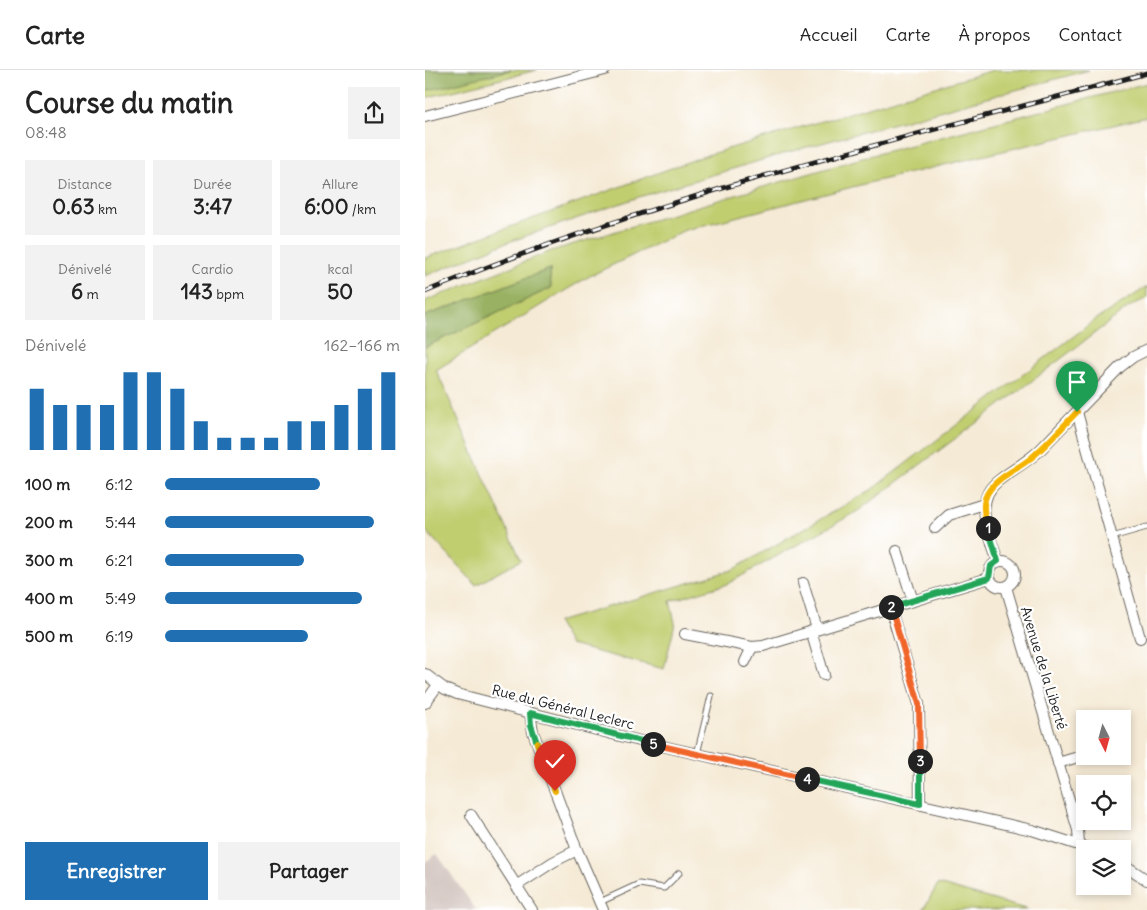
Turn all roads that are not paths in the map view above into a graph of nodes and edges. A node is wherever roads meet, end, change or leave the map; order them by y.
1 (605, 70) edge
2 (425, 116) edge
3 (1147, 350) edge
4 (1077, 412) junction
5 (984, 504) junction
6 (1147, 527) edge
7 (935, 528) dead end
8 (1112, 537) junction
9 (897, 551) dead end
10 (998, 561) junction
11 (989, 578) junction
12 (803, 583) dead end
13 (1006, 587) junction
14 (913, 601) junction
15 (890, 608) junction
16 (814, 630) junction
17 (685, 634) dead end
18 (1140, 638) dead end
19 (752, 646) junction
20 (745, 662) dead end
21 (425, 674) edge
22 (824, 675) dead end
23 (438, 685) junction
24 (711, 696) dead end
25 (425, 703) edge
26 (530, 713) junction
27 (697, 754) junction
28 (1076, 758) edge
29 (1058, 763) junction
30 (920, 804) junction
31 (471, 815) dead end
32 (1079, 840) edge
33 (1076, 843) edge
34 (577, 850) junction
35 (1131, 869) edge
36 (679, 873) dead end
37 (1147, 880) edge
38 (517, 886) junction
39 (602, 906) edge
40 (532, 910) edge

1 - 2 street
3 - 4 street
4 - 5 street
4 - 8 street
5 - 7 street
5 - 10 street
6 - 8 lane
8 - 18 street
9 - 14 street
10 - 11 street
10 - 13 street
11 - 13 street
11 - 14 street
12 - 16 street
13 - 29 street, Avenue de la Liberté
14 - 15 street
15 - 16 street
15 - 30 street
16 - 19 street
16 - 22 street
17 - 19 street
19 - 20 street
21 - 23 street, Rue du Général Leclerc
23 - 25 street
23 - 26 street, Rue du Général Leclerc
24 - 27 lane
26 - 27 street, Rue du Général Leclerc
26 - 34 street
27 - 30 street, Rue du Général Leclerc
28 - 29 street
29 - 32 street, Avenue de la Liberté
30 - 33 street, Rue du Général Leclerc
31 - 38 street
34 - 38 street
34 - 39 street
35 - 37 street
36 - 39 lane
38 - 40 street

